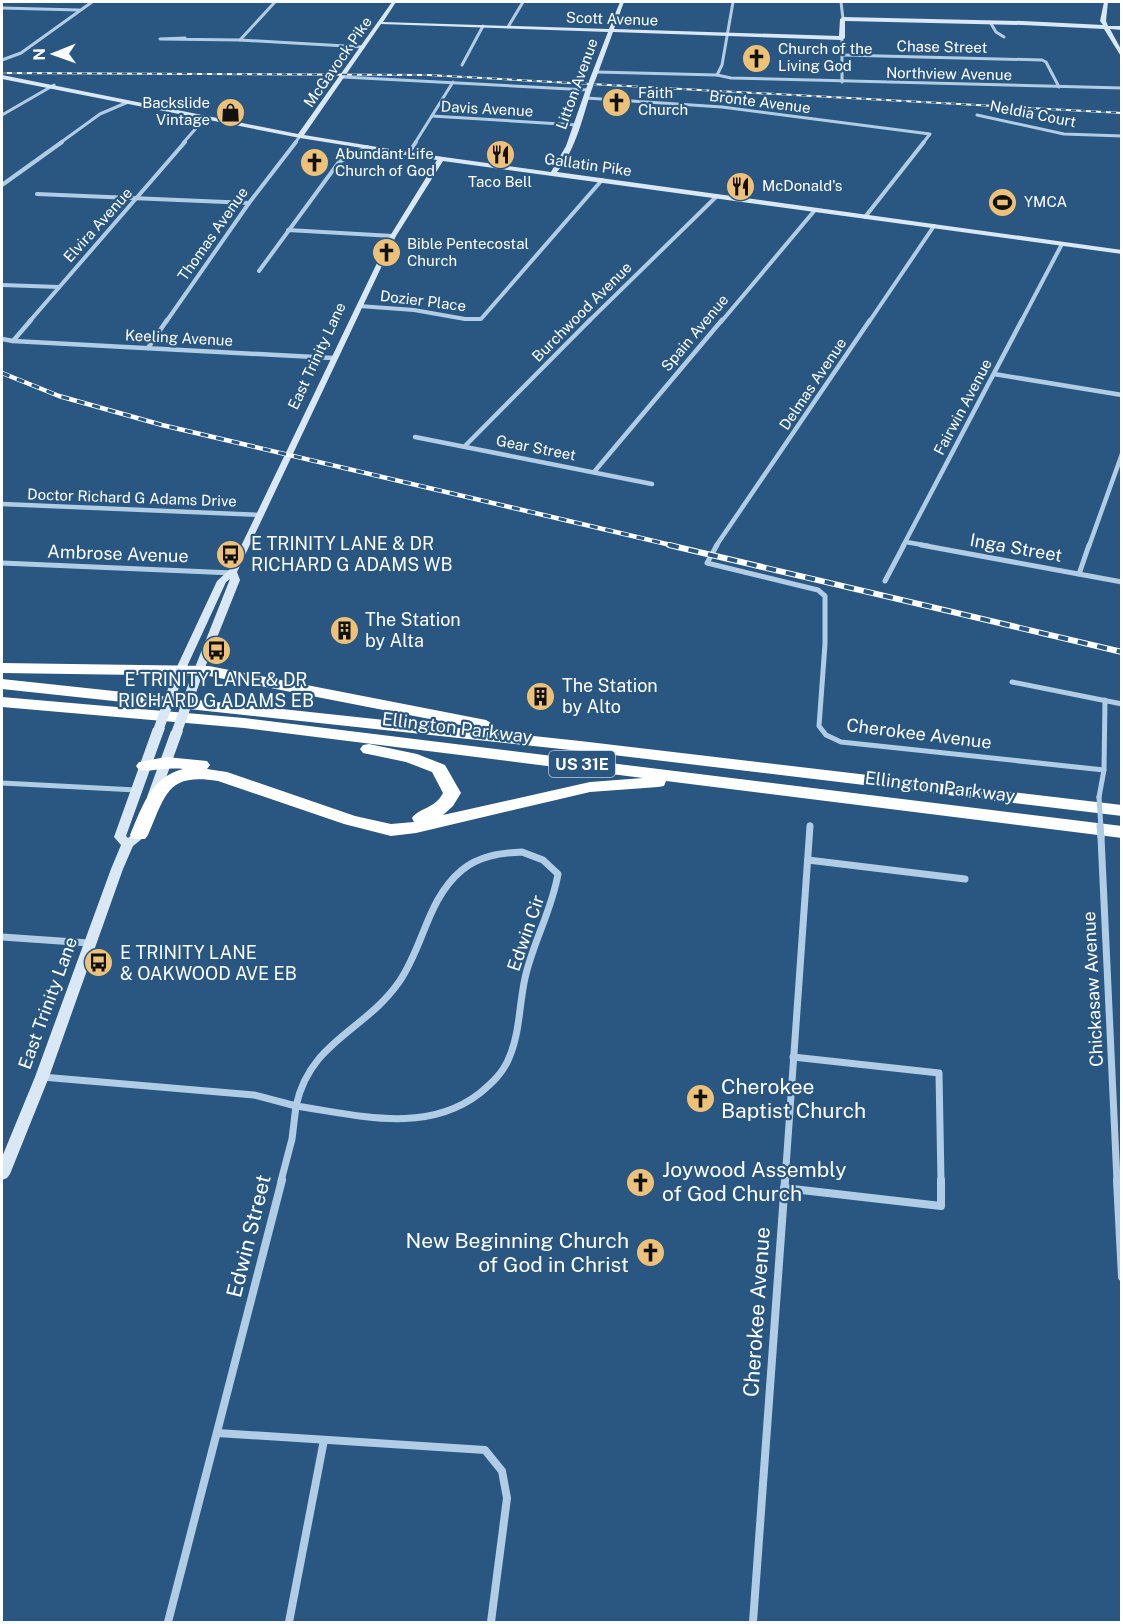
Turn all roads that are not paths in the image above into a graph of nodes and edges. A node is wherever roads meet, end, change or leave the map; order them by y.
1 (92, 2) edge
2 (275, 2) edge
3 (394, 2) edge
4 (523, 2) edge
5 (622, 2) edge
6 (733, 2) edge
7 (840, 2) edge
8 (1106, 2) edge
9 (2, 8) edge
10 (80, 10) junction
11 (843, 19) junction
12 (990, 22) junction
13 (381, 23) junction
14 (483, 26) junction
15 (508, 27) junction
16 (1106, 28) junction
17 (1122, 28) edge
18 (610, 32) junction
19 (726, 35) junction
20 (1004, 37) dead end
21 (185, 38) junction
22 (842, 38) junction
23 (240, 40) junction
24 (363, 47) junction
25 (842, 55) junction
26 (1122, 57) edge
27 (2, 60) edge
28 (462, 65) dead end
29 (596, 72) junction
30 (2, 74) edge
31 (717, 75) junction
32 (343, 76) junction
33 (842, 81) junction
34 (453, 82) junction
35 (54, 85) junction
36 (590, 86) junction
37 (1059, 87) junction
38 (1122, 88) edge
39 (586, 98) junction
40 (128, 102) junction
41 (2, 115) edge
42 (977, 115) dead end
43 (432, 116) junction
44 (206, 117) junction
45 (577, 124) junction
46 (300, 136) junction
47 (1122, 136) edge
48 (367, 147) junction
49 (408, 154) junction
50 (441, 159) junction
51 (552, 174) junction
52 (602, 180) junction
53 (2, 185) edge
54 (37, 194) dead end
55 (717, 196) junction
56 (138, 198) junction
57 (249, 203) junction
58 (815, 210) junction
59 (865, 217) junction
60 (934, 226) junction
61 (288, 230) junction
62 (393, 236) junction
63 (1062, 244) junction
64 (1122, 252) edge
65 (259, 271) dead end
66 (2, 285) edge
67 (59, 287) junction
68 (359, 306) junction
69 (2, 339) edge
70 (13, 341) junction
71 (148, 348) junction
72 (333, 358) junction
73 (994, 374) junction
74 (1122, 395) edge
75 (415, 437) dead end
76 (465, 447) junction
77 (1122, 454) edge
78 (594, 472) junction
79 (652, 484) dead end
80 (2, 504) edge
81 (261, 516) junction
82 (906, 542) junction
83 (711, 554) joint
84 (2, 563) edge
85 (233, 573) junction
86 (1079, 574) junction
87 (885, 581) dead end
88 (1122, 582) edge
89 (2, 668) edge
90 (179, 672) junction
91 (198, 673) junction
92 (1012, 682) dead end
93 (2, 684) edge
94 (1105, 700) junction
95 (2, 702) edge
96 (1122, 704) edge
97 (244, 723) junction
98 (580, 746) junction
99 (145, 766) junction
100 (164, 766) junction
101 (1104, 770) junction
102 (187, 773) junction
103 (715, 780) junction
104 (2, 783) edge
105 (136, 790) junction
106 (1122, 811) edge
107 (810, 825) dead end
108 (1122, 832) edge
109 (133, 839) junction
110 (808, 860) junction
111 (965, 879) dead end
112 (2, 937) edge
113 (89, 943) junction
114 (794, 1057) junction
115 (42, 1077) junction
116 (296, 1106) junction
117 (1119, 1156) edge
118 (2, 1174) edge
119 (784, 1188) junction
120 (1122, 1277) edge
121 (217, 1433) junction
122 (324, 1440) junction
123 (168, 1623) edge
124 (289, 1623) edge
125 (491, 1623) edge
126 (753, 1623) edge

1 - 10 street
2 - 23 street
3 - 13 main road, McGavock Pike
4 - 15 street
5 - 18 main road, Litton Avenue
6 - 19 street
7 - 11 street
8 - 16 main road
9 - 10 street
10 - 27 street
11 - 12 main road
11 - 22 main road
12 - 16 main road
12 - 20 street
13 - 14 main road, Scott Avenue
13 - 24 main road, McGavock Pike
14 - 15 main road, Scott Avenue
14 - 28 street
15 - 18 main road, Scott Avenue
16 - 17 main road
16 - 26 main road
18 - 19 main road, Scott Avenue
18 - 29 main road, Litton Avenue
19 - 22 main road, Scott Avenue
19 - 31 street
21 - 21 street
21 - 23 street
22 - 25 street
23 - 24 street
24 - 32 main road, McGavock Pike
25 - 33 street
25 - 37 street, Chase Street
29 - 31 street, Northview Avenue
29 - 36 main road, Litton Avenue
30 - 35 main road, Gallatin Pike
31 - 33 street, Northview Avenue
32 - 34 street
32 - 46 main road, McGavock Pike
33 - 37 street, Northview Avenue
34 - 36 street
34 - 43 street
35 - 40 main road, Gallatin Pike
35 - 41 street
36 - 39 main road, Litton Avenue
37 - 38 street, Northview Avenue
39 - 45 main road, Litton Avenue
39 - 59 street, Bronte Avenue
40 - 44 main road, Gallatin Pike
40 - 53 street
42 - 47 street, Neldia Court
43 - 45 street, Davis Avenue
43 - 49 street
44 - 46 main road, Gallatin Pike
44 - 56 street, Elvira Avenue
45 - 51 main road, Litton Avenue
46 - 48 main road, Gallatin Pike
46 - 57 street, Thomas Avenue
48 - 49 main road, Gallatin Pike
48 - 61 street
49 - 50 main road, Gallatin Pike
50 - 51 main road, Gallatin Pike
50 - 62 main road, East Trinity Lane
51 - 52 main road, Gallatin Pike
52 - 55 main road, Gallatin Pike
52 - 68 street, Dozier Place
54 - 56 street
55 - 58 main road, Gallatin Pike
55 - 76 street, Burchwood Avenue
56 - 57 street
56 - 67 street, Elvira Avenue
57 - 71 street, Thomas Avenue
58 - 59 main road, Gallatin Pike
58 - 78 street, Spain Avenue
59 - 60 main road, Gallatin Pike
60 - 63 main road, Gallatin Pike
60 - 83 street, Delmas Avenue
61 - 62 street
61 - 65 street
62 - 68 main road, East Trinity Lane
63 - 64 main road, Gallatin Pike
63 - 73 street, Fairwin Avenue
66 - 67 street
67 - 70 street, Elvira Avenue
68 - 72 main road, East Trinity Lane
69 - 70 street
70 - 71 street, Keeling Avenue
71 - 72 street, Keeling Avenue
72 - 81 main road, East Trinity Lane
73 - 74 street
73 - 82 street, Fairwin Avenue
75 - 76 street, Gear Street
76 - 78 street, Gear Street
77 - 86 street
78 - 79 street, Gear Street
80 - 81 street, Doctor Richard G Adams Drive
81 - 85 main road, East Trinity Lane
82 - 86 street, Inga Street
82 - 87 street, Fairwin Avenue
83 - 101 street, Cherokee Avenue
84 - 85 street, Ambrose Avenue
85 - 90 main road, East Trinity Lane
85 - 91 main road, East Trinity Lane
86 - 88 street, Inga Street
89 - 90 highway
90 - 91 highway
90 - 99 main road, East Trinity Lane, bridge
91 - 98 highway
91 - 100 main road, East Trinity Lane, bridge
92 - 94 street
93 - 98 highway, Ellington Parkway / US 31E
94 - 96 street
94 - 101 street, Chickasaw Avenue
95 - 97 highway, Ellington Parkway / US 31E
97 - 100 highway
97 - 103 highway, Ellington Parkway / US 31E
98 - 106 highway, Ellington Parkway / US 31E
99 - 100 highway
99 - 105 main road, East Trinity Lane
100 - 102 highway
100 - 109 main road, East Trinity Lane
101 - 117 street, Chickasaw Avenue, bridge
102 - 103 highway
102 - 109 highway
103 - 108 highway, Ellington Parkway / US 31E
104 - 105 street
105 - 109 main road, East Trinity Lane
107 - 110 street, Cherokee Avenue
109 - 113 main road, East Trinity Lane
110 - 111 street
110 - 114 street, Cherokee Avenue
112 - 113 street
113 - 115 main road, East Trinity Lane
114 - 119 street, Cherokee Avenue
114 - 119 street
115 - 116 street
115 - 118 main road, East Trinity Lane
116 - 116 street, Edwin Cir
116 - 121 street, Edwin Street
117 - 120 street, Chickasaw Avenue
119 - 126 street, Cherokee Avenue
121 - 122 street
121 - 123 street, Edwin Street
122 - 124 street
122 - 125 street

